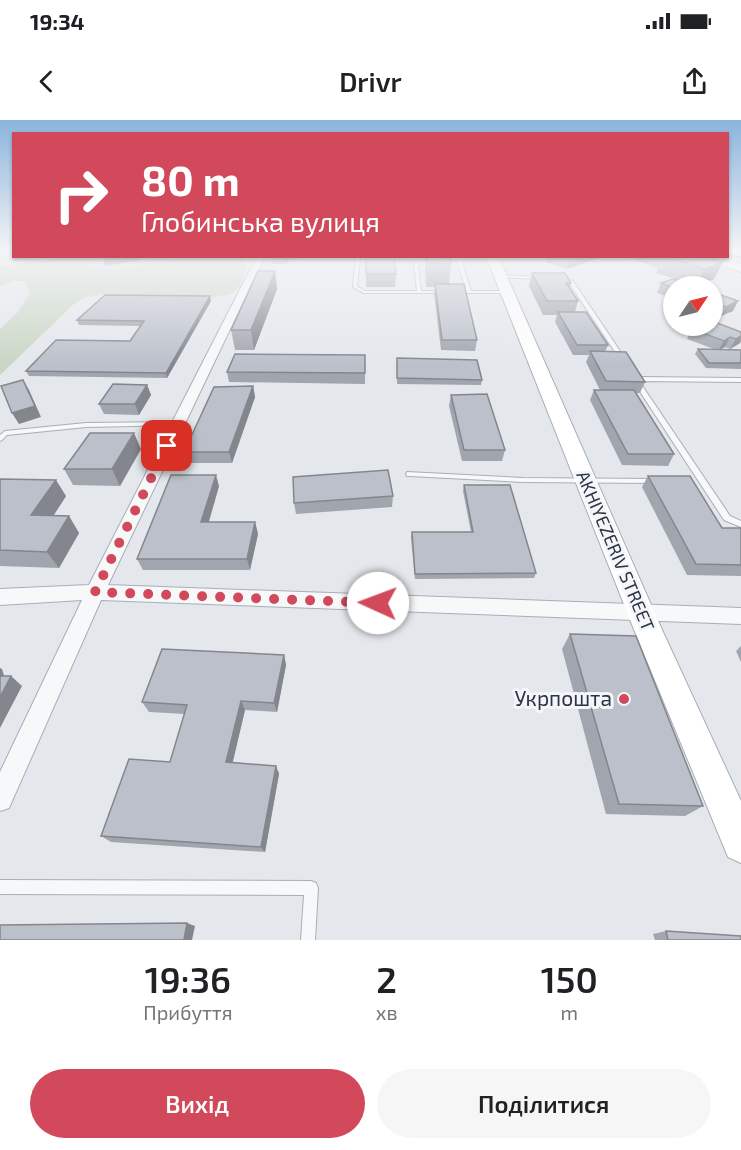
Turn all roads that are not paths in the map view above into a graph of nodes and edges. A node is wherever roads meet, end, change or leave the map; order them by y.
1 (245, 288) edge
2 (357, 288) edge
3 (419, 288) edge
4 (468, 288) edge
5 (474, 288) edge
6 (505, 288) edge
7 (575, 288) edge
8 (419, 292) junction
9 (469, 292) junction
10 (635, 380) junction
11 (741, 380) edge
12 (178, 424) junction
13 (0, 439) edge
14 (410, 474) dead end
15 (586, 481) junction
16 (668, 481) edge
17 (692, 481) edge
18 (703, 481) junction
19 (741, 524) edge
20 (95, 592) junction
21 (0, 597) edge
22 (641, 613) junction
23 (741, 616) edge
24 (0, 799) edge
25 (741, 844) edge
26 (0, 887) edge
27 (308, 940) edge

1 - 12 street
2 - 8 lane
3 - 8 lane
4 - 9 lane
5 - 9 lane
6 - 15 main road, AKHIYEZERIV STREET
7 - 10 lane
8 - 9 lane
10 - 11 lane
10 - 18 lane
12 - 13 lane
12 - 20 street
14 - 15 lane
15 - 16 lane
15 - 22 main road, AKHIYEZERIV STREET
17 - 18 lane
18 - 19 lane
20 - 21 street
20 - 22 street
20 - 24 street
22 - 23 street
22 - 25 main road, AKHIYEZERIV STREET
26 - 27 lane

